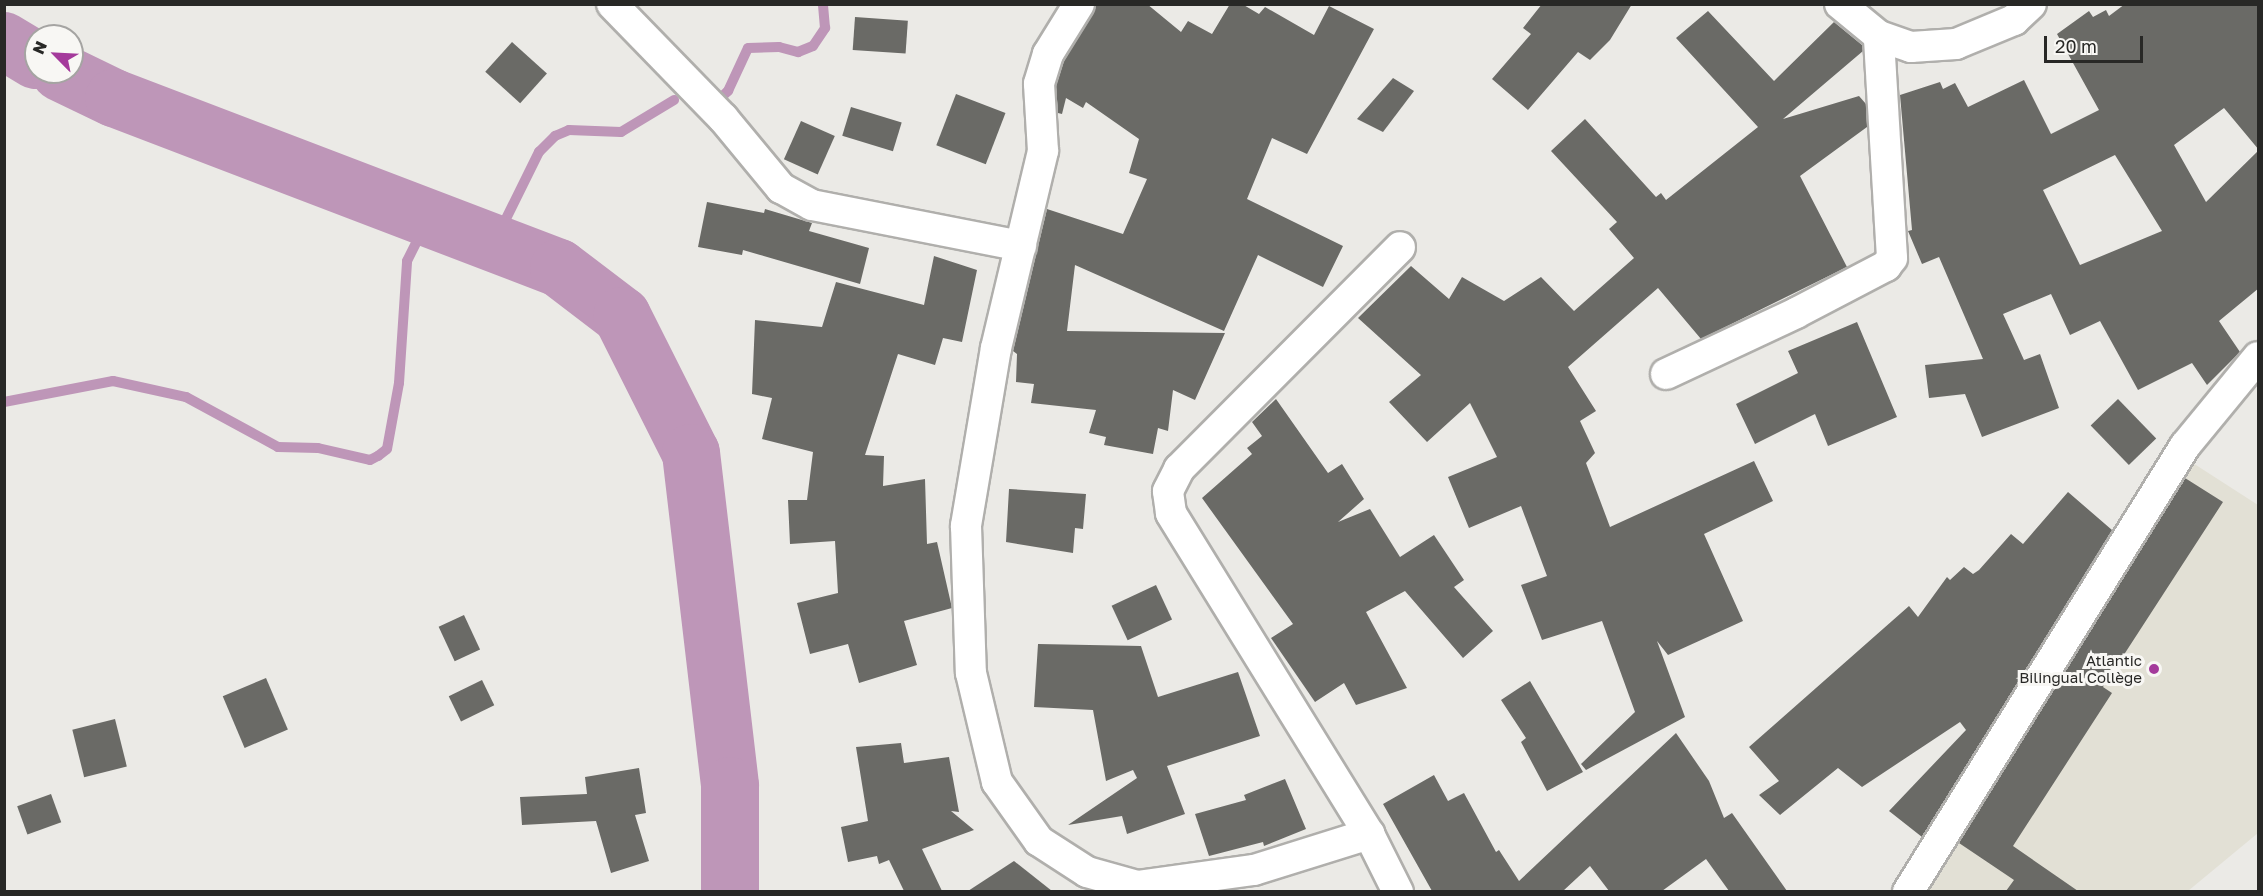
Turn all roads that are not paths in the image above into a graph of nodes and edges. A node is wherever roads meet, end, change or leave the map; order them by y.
1 (612, 4) edge
2 (1079, 4) edge
3 (1840, 4) edge
4 (2031, 4) edge
5 (1880, 36) junction
6 (1021, 246) junction
7 (1400, 247) dead end
8 (2259, 357) edge
9 (1666, 374) dead end
10 (1369, 834) junction
11 (1398, 891) edge
12 (1908, 891) edge

1 - 6 street
2 - 6 street
3 - 5 street
4 - 5 street
5 - 9 street
6 - 10 street
7 - 10 street
8 - 12 street
10 - 11 street

